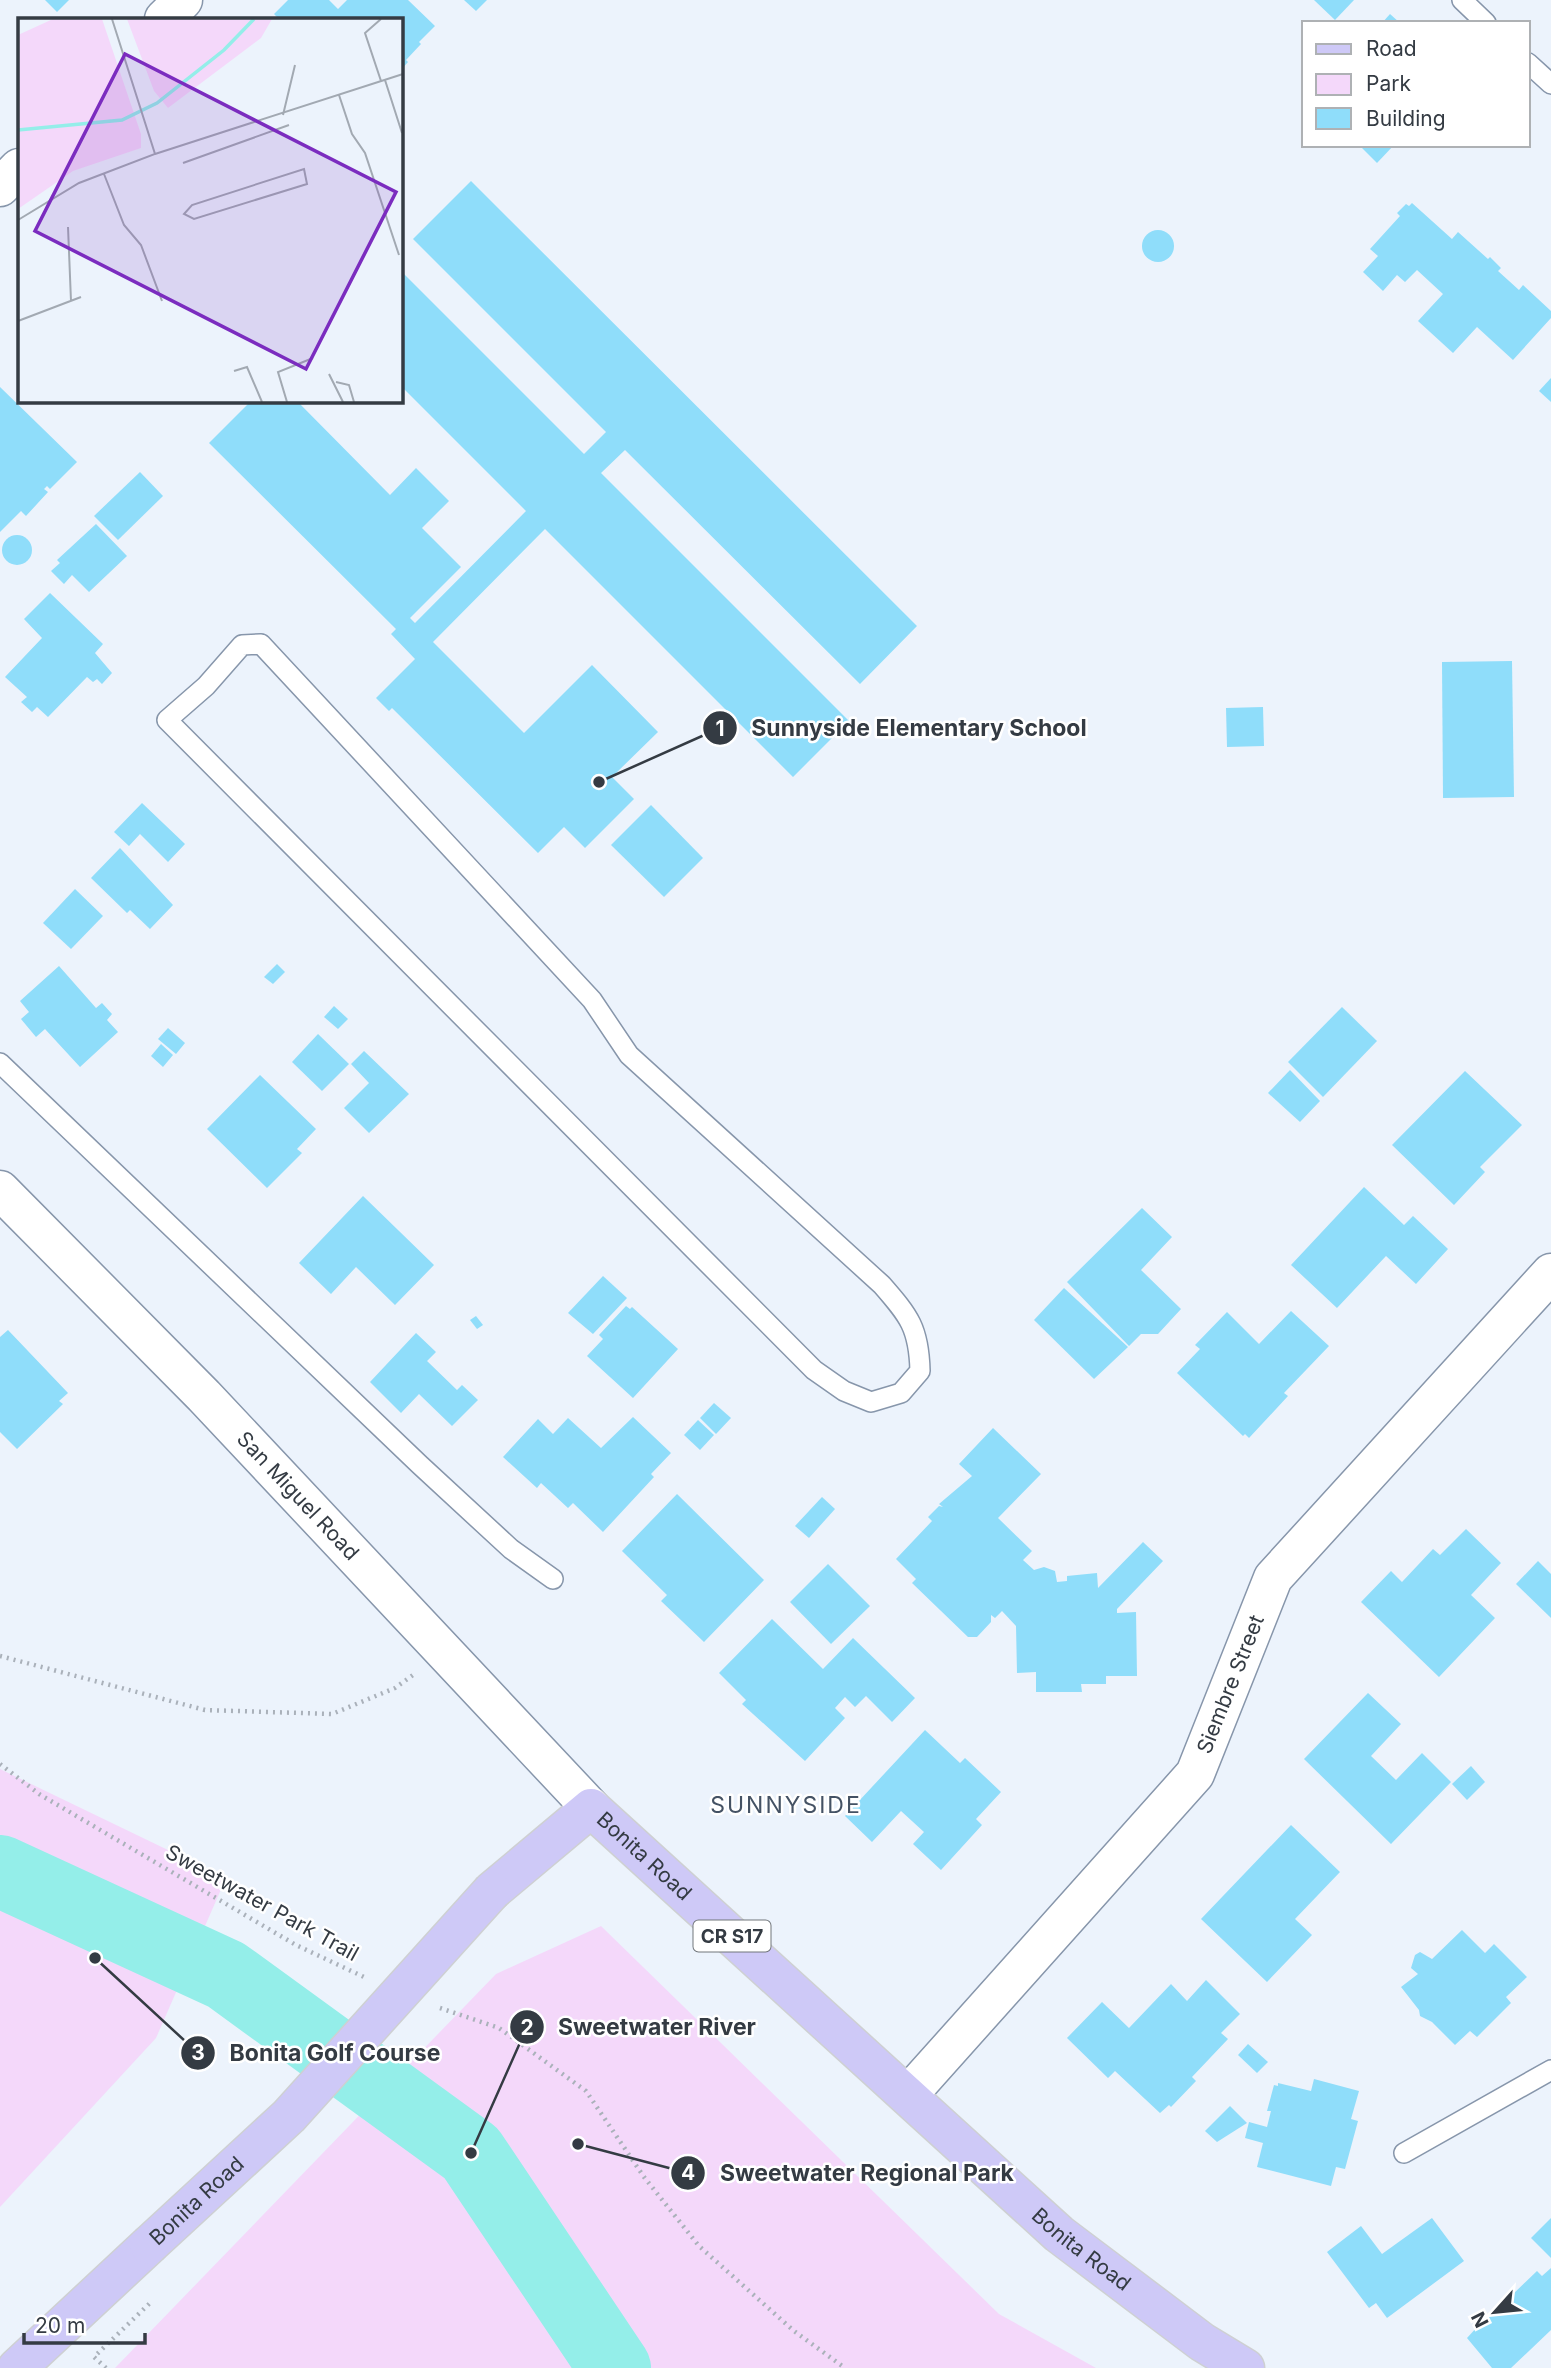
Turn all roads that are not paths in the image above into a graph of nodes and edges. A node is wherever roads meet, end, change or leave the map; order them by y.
1 (183, 0) edge
2 (1462, 0) edge
3 (165, 18) edge
4 (1484, 21) edge
5 (1530, 65) edge
6 (1551, 85) edge
7 (18, 169) edge
8 (0, 187) edge
9 (167, 720) joint
10 (0, 1063) edge
11 (0, 1190) edge
12 (1551, 1273) edge
13 (553, 1579) dead end
14 (591, 1808) junction
15 (1551, 2070) edge
16 (908, 2095) junction
17 (1404, 2153) dead end
18 (17, 2368) edge
19 (1245, 2368) edge

1 - 3 street
2 - 4 lane
5 - 6 lane
7 - 8 street
9 - 9 lane
10 - 13 lane
11 - 14 street, San Miguel Road
12 - 16 street, Siembre Street
14 - 16 main road, Bonita Road / CR S17
14 - 18 main road, Bonita Road, bridge
15 - 17 lane
16 - 19 main road, Bonita Road / CR S17

